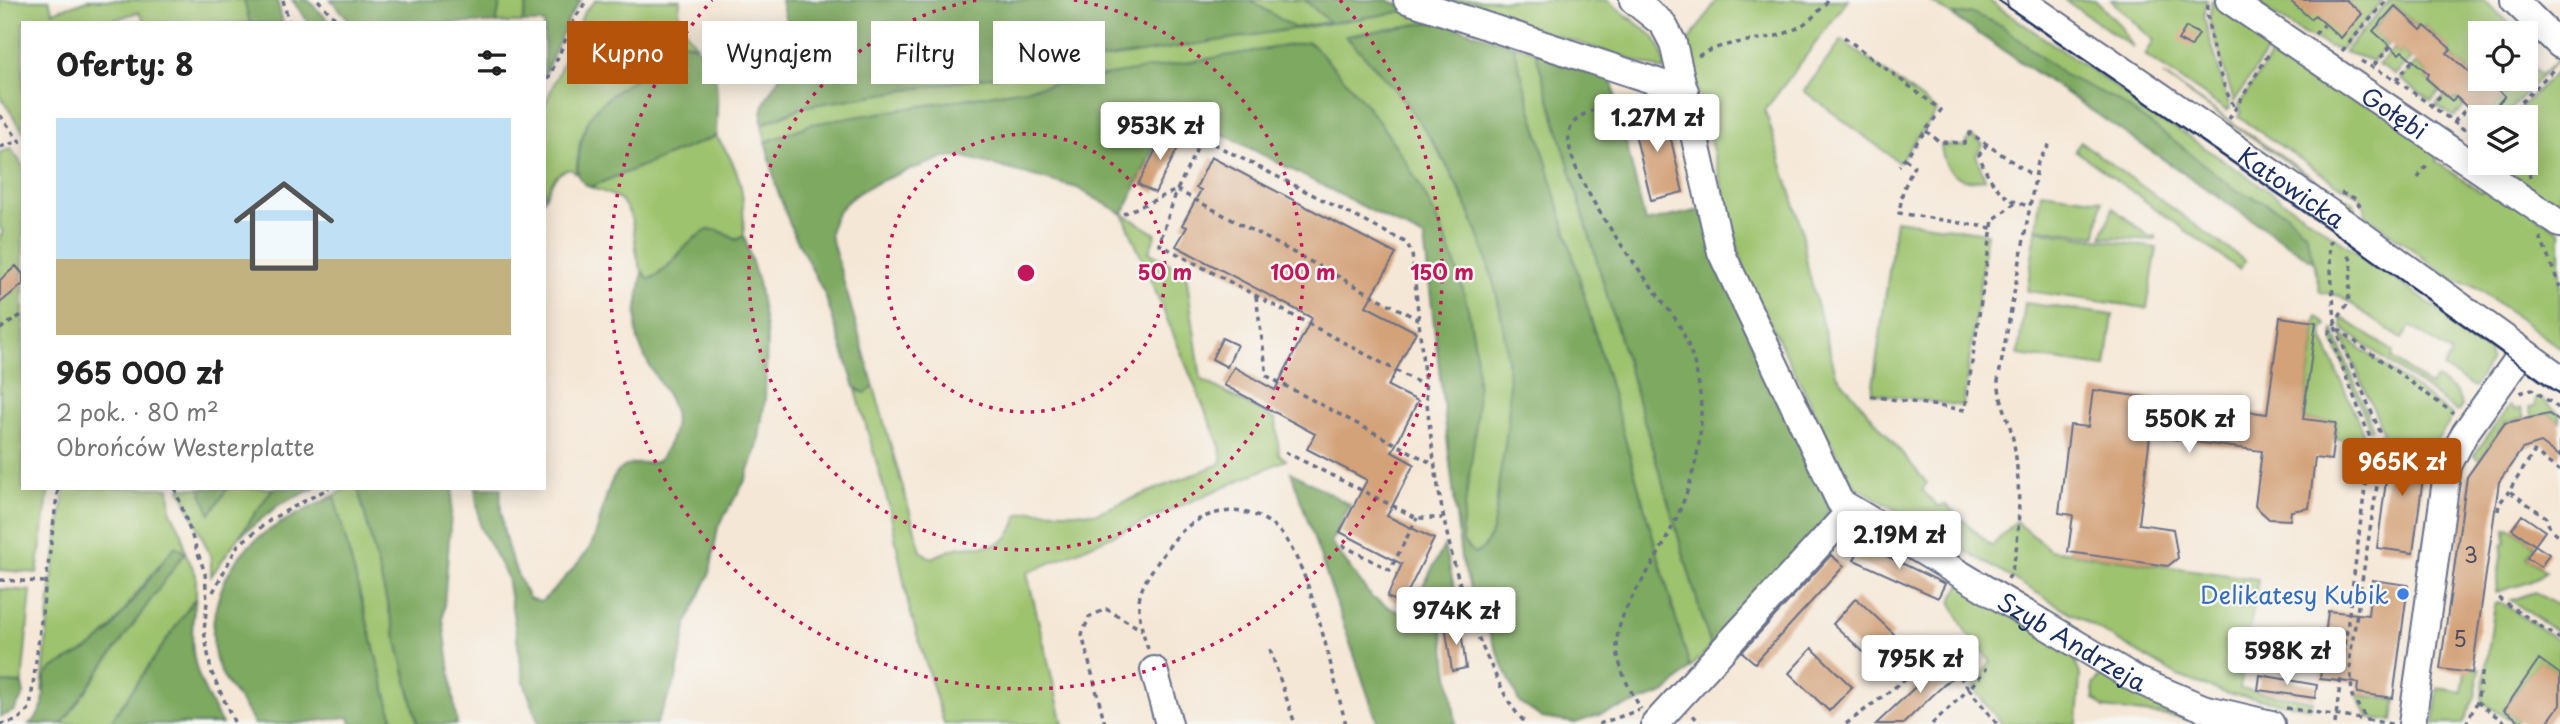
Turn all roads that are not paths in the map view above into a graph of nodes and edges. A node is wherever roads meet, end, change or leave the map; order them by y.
1 (1407, 0) edge
2 (1633, 0) edge
3 (2021, 0) edge
4 (2228, 0) edge
5 (2514, 0) edge
6 (2560, 46) edge
7 (1685, 91) junction
8 (2560, 225) edge
9 (2524, 352) junction
10 (2560, 378) edge
11 (1850, 511) junction
12 (1154, 670) road end
13 (2273, 715) edge
14 (1648, 717) edge
15 (1169, 724) edge
16 (2412, 724) edge

1 - 7 street
2 - 7 street, Szyb Andrzeja
3 - 9 street, Katowicka
4 - 8 street, Gołębi
5 - 6 street
7 - 11 street, Szyb Andrzeja
9 - 10 street, Katowicka
9 - 16 street
11 - 13 street, Szyb Andrzeja
11 - 14 street
12 - 15 street

